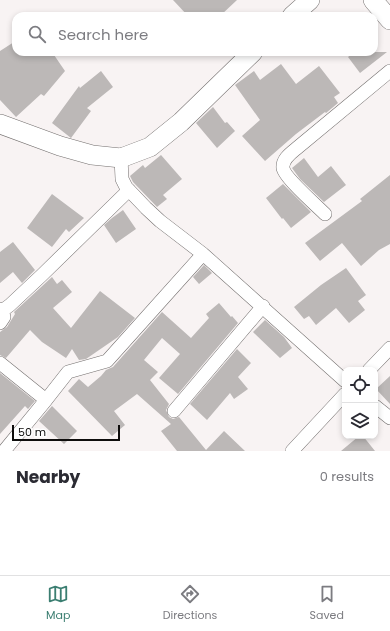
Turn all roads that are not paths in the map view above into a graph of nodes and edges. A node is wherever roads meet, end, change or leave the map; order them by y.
1 (373, 0) edge
2 (390, 20) edge
3 (249, 56) edge
4 (390, 71) edge
5 (0, 124) edge
6 (121, 158) junction
7 (129, 190) junction
8 (325, 214) dead end
9 (203, 254) junction
10 (263, 306) junction
11 (1, 314) edge
12 (390, 348) edge
13 (0, 363) edge
14 (372, 367) edge
15 (342, 378) edge
16 (342, 398) edge
17 (46, 400) junction
18 (378, 408) edge
19 (174, 411) dead end
20 (390, 418) edge
21 (299, 449) edge
22 (4, 451) edge

1 - 2 main road
3 - 6 main road
4 - 8 street
5 - 6 main road
6 - 7 street
7 - 9 street
7 - 11 street
9 - 10 street
9 - 17 street
10 - 15 street
10 - 19 street
12 - 14 street
13 - 17 street
16 - 21 street
17 - 22 street
18 - 20 street

